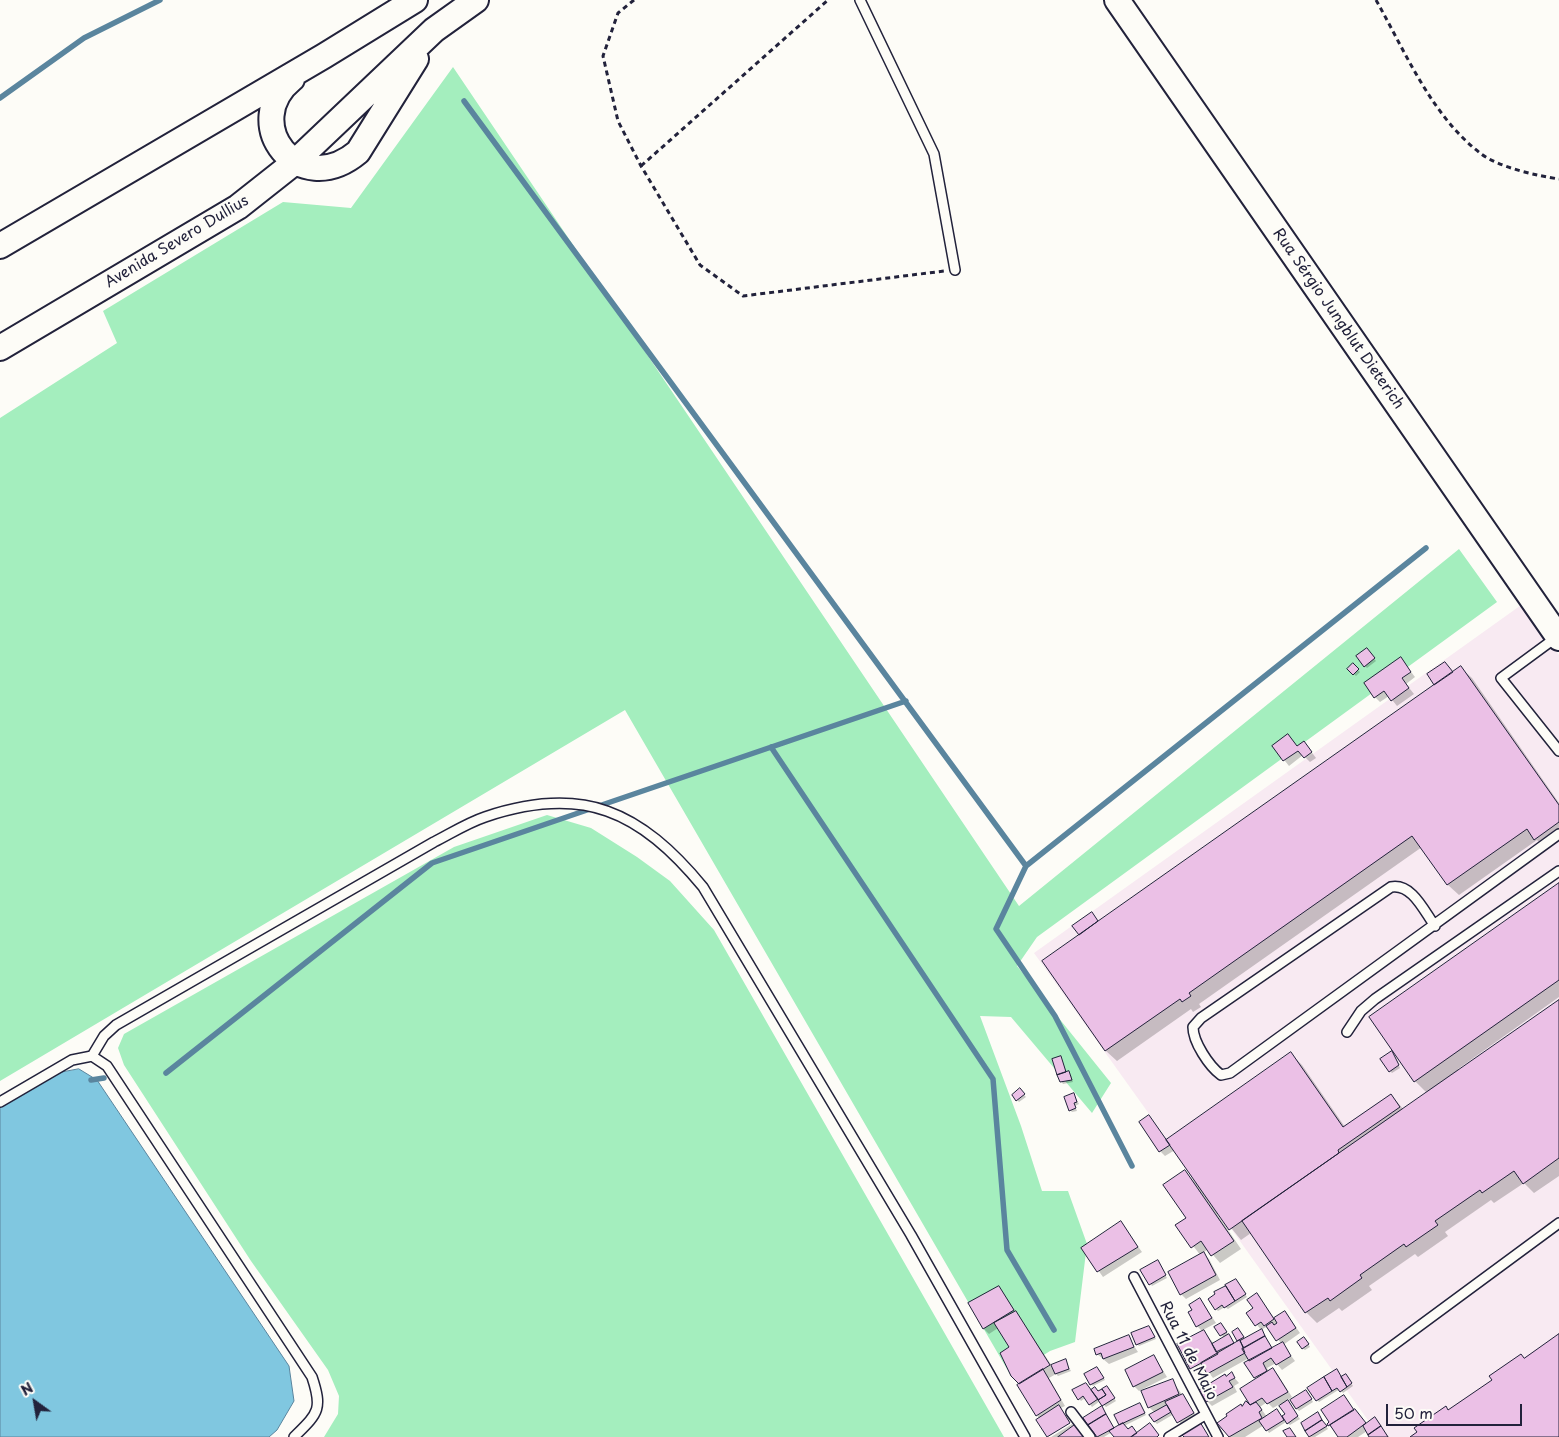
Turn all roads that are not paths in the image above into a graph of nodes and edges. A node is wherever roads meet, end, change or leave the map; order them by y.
1 (415, 0) edge
2 (476, 0) edge
3 (860, 0) edge
4 (1117, 0) edge
5 (434, 30) junction
6 (324, 56) junction
7 (295, 162) junction
8 (0, 246) edge
9 (955, 270) road end
10 (0, 348) edge
11 (1558, 637) edge
12 (1559, 751) edge
13 (1559, 834) edge
14 (1559, 872) edge
15 (1435, 926) junction
16 (1347, 1032) dead end
17 (92, 1056) junction
18 (0, 1102) edge
19 (1559, 1223) edge
20 (1134, 1277) dead end
21 (1376, 1358) dead end
22 (1071, 1412) dead end
23 (1205, 1414) junction
24 (294, 1437) edge
25 (1026, 1437) edge
26 (1090, 1437) edge
27 (1169, 1437) edge
28 (1218, 1437) edge

1 - 6 main road
2 - 5 main road, Avenida Severo Dullius
3 - 9 lane
4 - 11 main road, Rua Sérgio Jungblut Dieterich
5 - 7 main road, Avenida Severo Dullius
5 - 7 main road
6 - 7 main road
6 - 8 main road
7 - 10 main road, Avenida Severo Dullius
11 - 12 lane
13 - 15 lane
14 - 16 lane
15 - 15 lane
17 - 18 lane
17 - 24 lane
17 - 25 lane
19 - 21 lane
20 - 23 lane, Rua 11 de Maio
22 - 26 lane
23 - 27 lane
23 - 28 lane, Rua 11 de Maio

